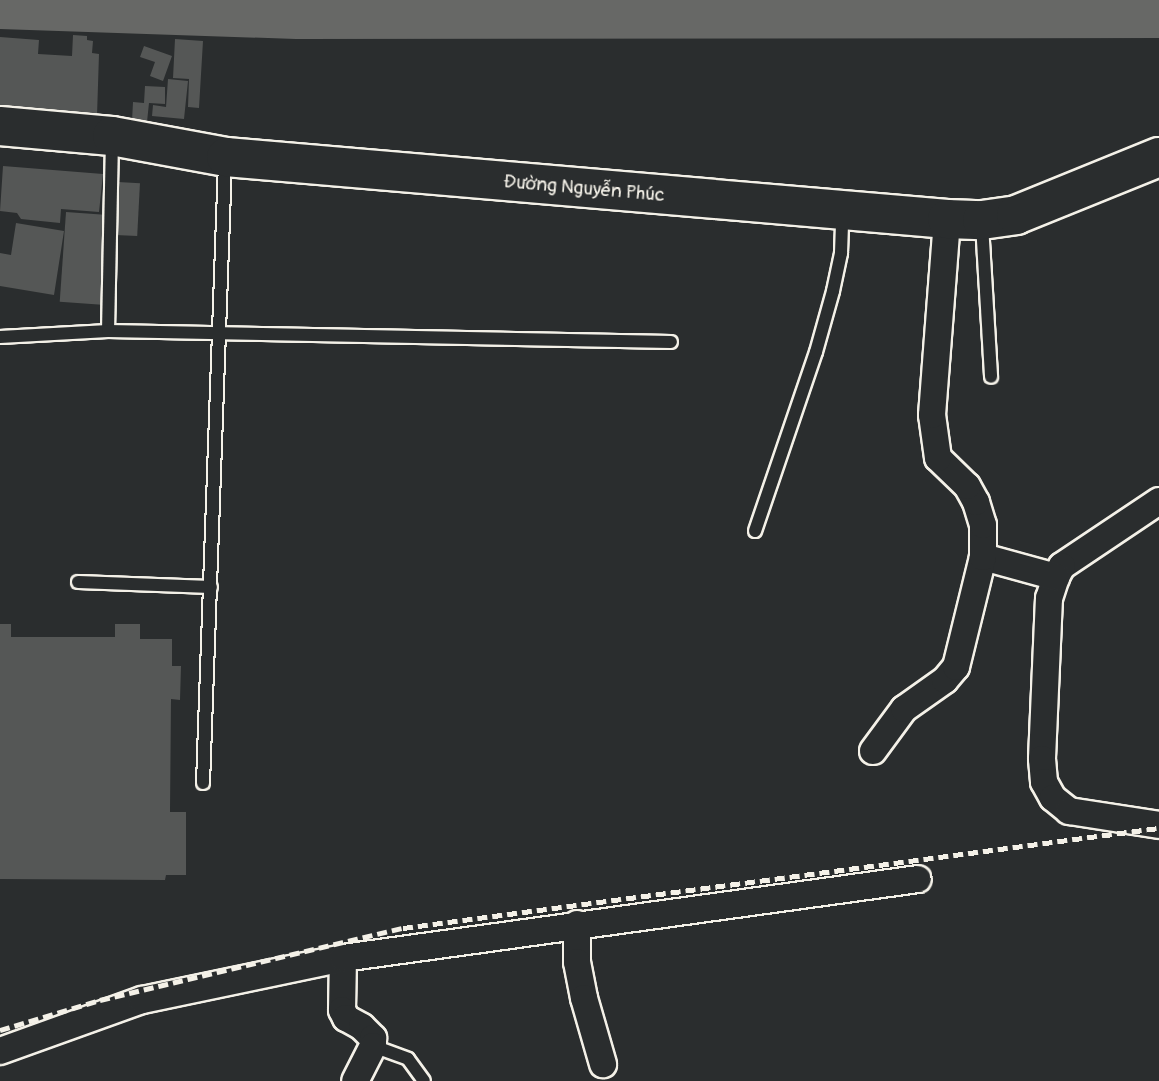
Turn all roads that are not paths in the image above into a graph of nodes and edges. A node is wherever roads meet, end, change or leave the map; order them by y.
1 (0, 126) edge
2 (112, 136) junction
3 (226, 157) junction
4 (1159, 157) edge
5 (843, 211) junction
6 (965, 220) junction
7 (108, 331) junction
8 (219, 334) junction
9 (0, 337) edge
10 (671, 342) dead end
11 (991, 377) dead end
12 (1159, 501) edge
13 (755, 531) dead end
14 (984, 557) junction
15 (1056, 577) junction
16 (78, 582) dead end
17 (211, 587) junction
18 (873, 751) dead end
19 (203, 783) dead end
20 (1159, 825) edge
21 (918, 879) dead end
22 (577, 924) junction
23 (343, 958) junction
24 (373, 1046) junction
25 (0, 1051) edge
26 (603, 1064) dead end
27 (355, 1081) edge
28 (424, 1081) edge

1 - 2 main road, Đường Nguyễn Phúc
2 - 3 main road, Đường Nguyễn Phúc
2 - 7 lane
3 - 5 main road, Đường Nguyễn Phúc
3 - 8 lane
4 - 6 main road, Đường Nguyễn Phúc
5 - 6 main road, Đường Nguyễn Phúc
5 - 13 lane
6 - 11 lane
6 - 14 street
7 - 8 lane
7 - 9 lane
8 - 10 lane
8 - 17 lane
12 - 15 street
14 - 15 street
14 - 18 street
15 - 20 street
16 - 17 lane
17 - 19 lane
21 - 22 street
22 - 23 street
22 - 26 street
23 - 24 street
23 - 25 street
24 - 27 street
24 - 28 lane

